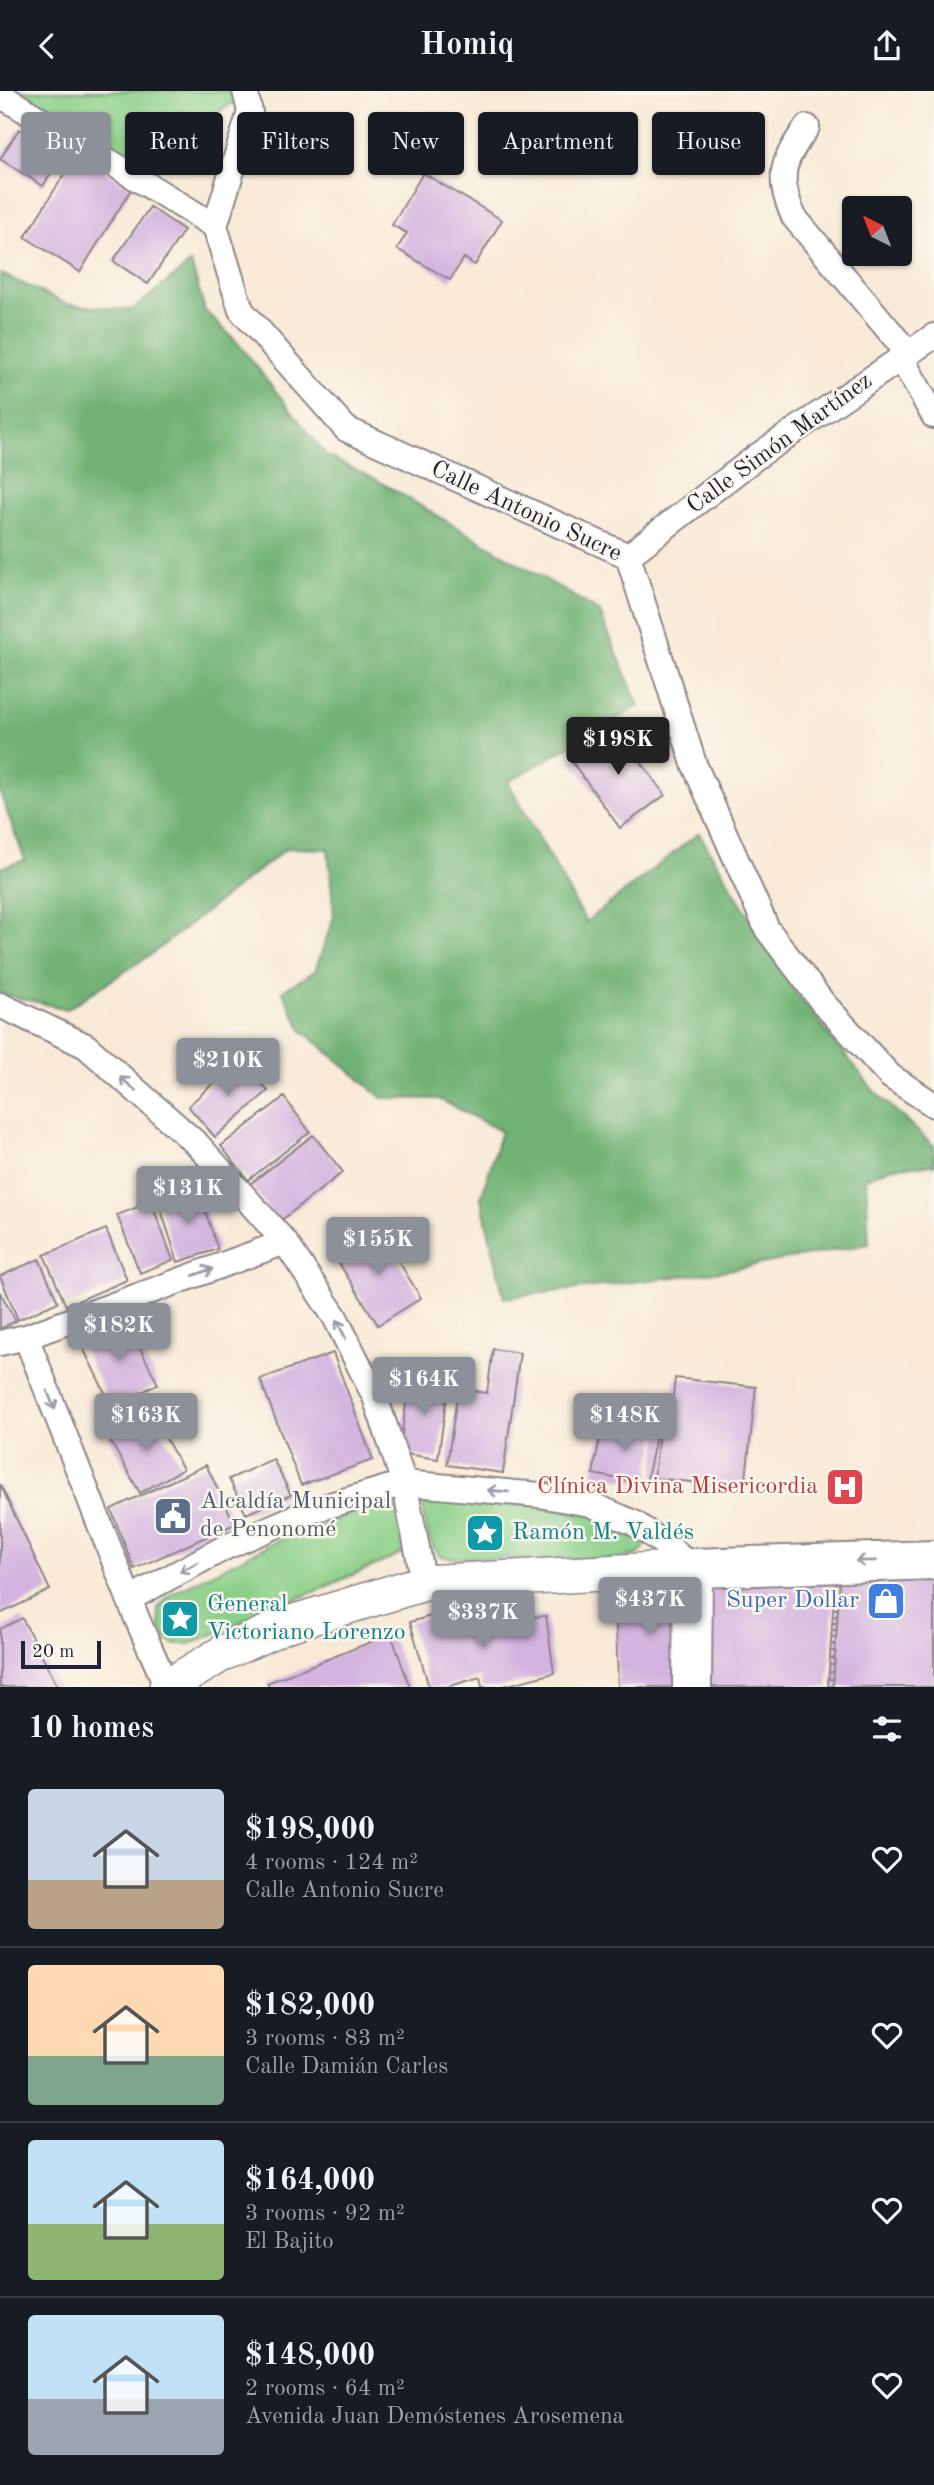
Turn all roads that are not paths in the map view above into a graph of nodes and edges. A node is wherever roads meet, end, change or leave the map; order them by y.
1 (246, 91) edge
2 (0, 95) edge
3 (807, 127) dead end
4 (215, 226) junction
5 (934, 336) edge
6 (904, 355) junction
7 (934, 416) edge
8 (628, 556) junction
9 (0, 1005) edge
10 (934, 1105) edge
11 (285, 1242) junction
12 (26, 1337) junction
13 (0, 1343) edge
14 (404, 1483) junction
15 (934, 1560) edge
16 (693, 1568) junction
17 (424, 1583) junction
18 (133, 1609) junction
19 (167, 1687) edge
20 (692, 1687) edge

1 - 4 street
2 - 4 street
3 - 6 street
4 - 8 street, Calle Antonio Sucre
5 - 6 street, Calle Simón Martínez
6 - 7 street
6 - 8 street, Calle Simón Martínez
8 - 10 street, Calle Antonio Sucre
11 -> 9 street
12 -> 11 street
14 -> 11 street
12 - 13 street
12 -> 18 street
16 -> 14 street
14 - 17 street
14 -> 18 street
15 -> 16 main road
16 - 17 main road
16 - 20 main road
17 - 19 main road
18 - 19 street

